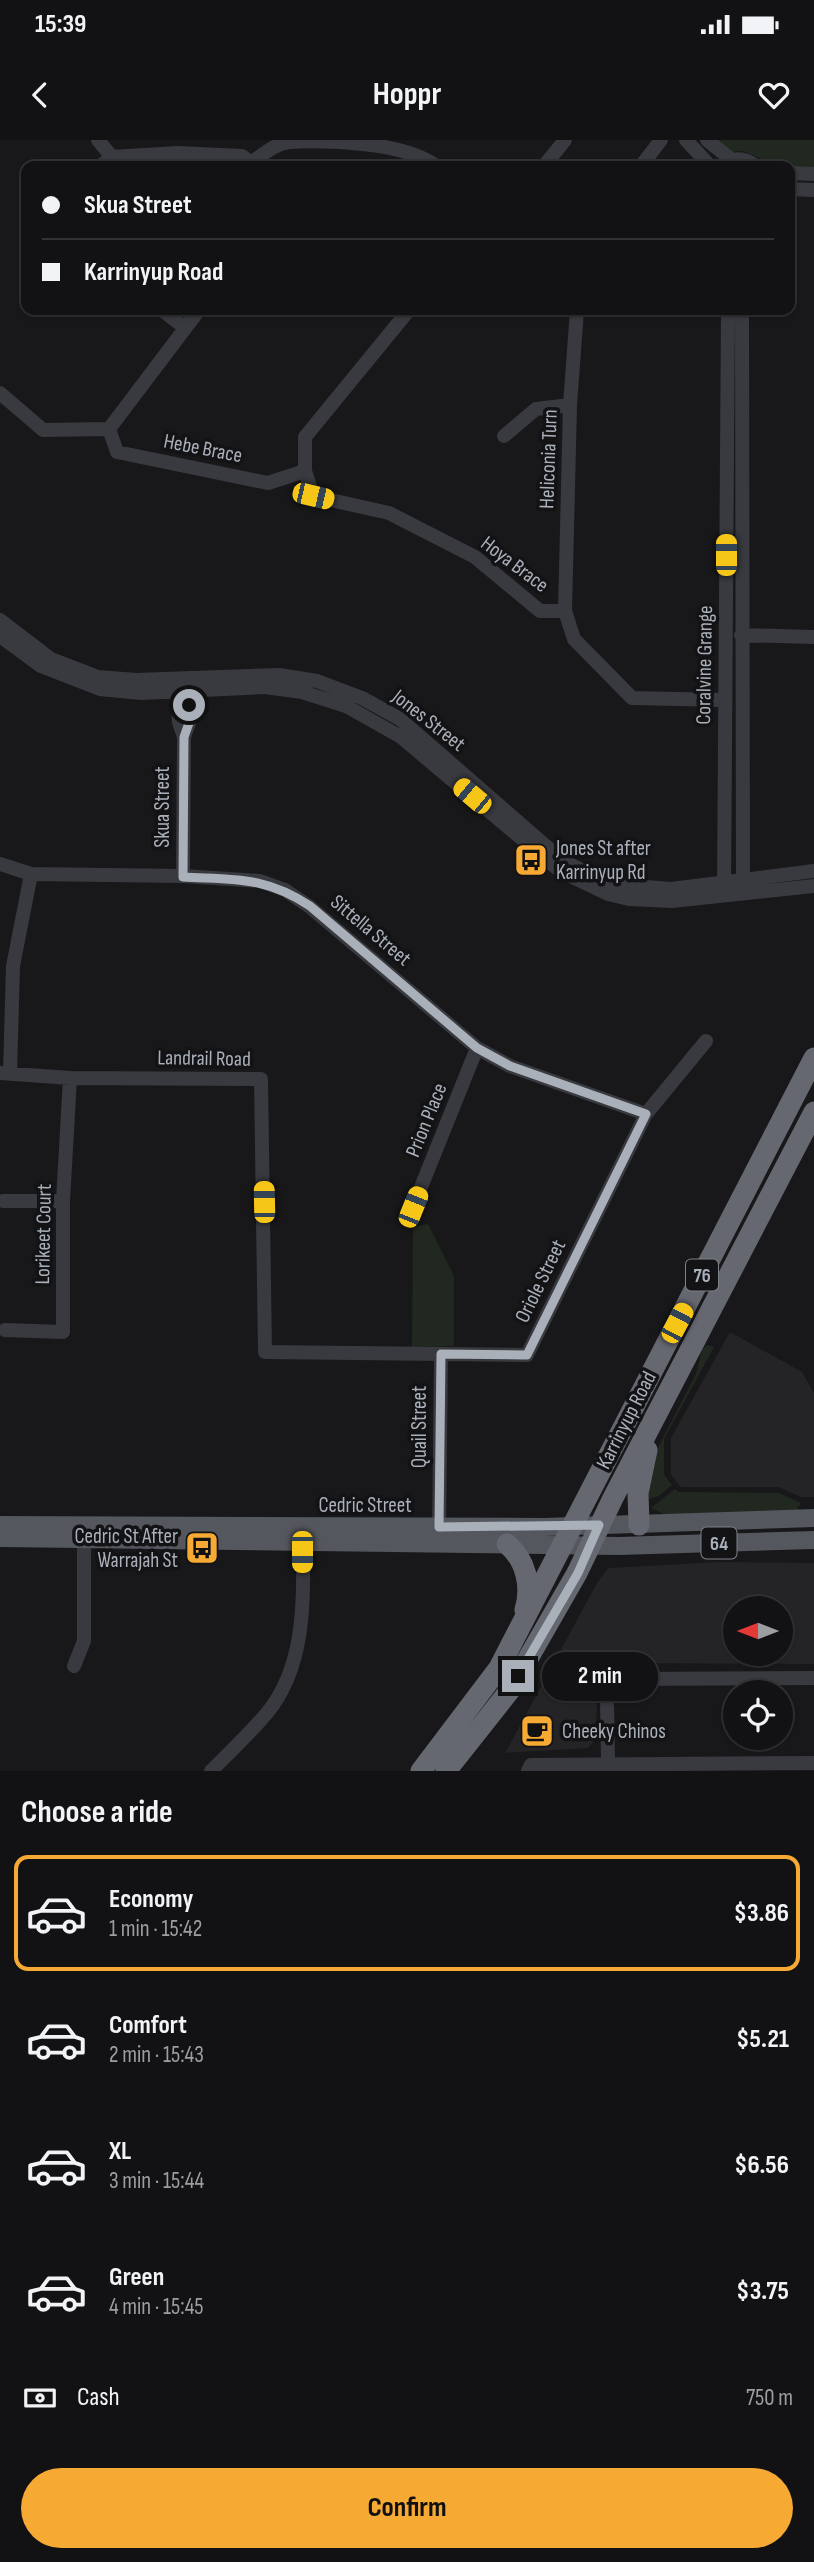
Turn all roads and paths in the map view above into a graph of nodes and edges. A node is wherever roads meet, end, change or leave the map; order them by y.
1 (98, 140) edge
2 (565, 140) edge
3 (662, 140) edge
4 (686, 140) edge
5 (707, 140) edge
6 (177, 147) edge
7 (106, 161) edge
8 (111, 161) edge
9 (249, 161) edge
10 (256, 161) edge
11 (427, 161) edge
12 (548, 161) edge
13 (645, 161) edge
14 (705, 161) edge
15 (725, 161) edge
16 (795, 173) edge
17 (814, 174) edge
18 (795, 189) edge
19 (814, 190) edge
20 (168, 315) edge
21 (195, 315) edge
22 (405, 315) edge
23 (577, 315) edge
24 (728, 315) edge
25 (742, 315) edge
26 (184, 327) junction
27 (0, 393) edge
28 (570, 405) junction
29 (109, 429) junction
30 (504, 436) dead end
31 (305, 471) junction
32 (565, 611) junction
33 (0, 620) edge
34 (741, 635) junction
35 (0, 636) edge
36 (814, 637) edge
37 (183, 685) junction
38 (724, 699) junction
39 (0, 864) edge
40 (814, 871) edge
41 (31, 874) junction
42 (183, 877) junction
43 (743, 886) junction
44 (814, 886) edge
45 (724, 888) junction
46 (706, 1041) dead end
47 (477, 1048) junction
48 (814, 1058) edge
49 (5, 1073) edge
50 (70, 1078) junction
51 (814, 1112) edge
52 (646, 1114) junction
53 (3, 1200) dead end
54 (63, 1200) junction
55 (413, 1207) dead end
56 (5, 1330) dead end
57 (265, 1352) joint
58 (441, 1354) junction
59 (660, 1408) junction
60 (811, 1518) edge
61 (0, 1525) edge
62 (599, 1525) junction
63 (639, 1525) junction
64 (572, 1526) junction
65 (84, 1532) junction
66 (303, 1534) junction
67 (439, 1535) junction
68 (0, 1538) edge
69 (811, 1540) edge
70 (506, 1544) junction
71 (563, 1545) junction
72 (591, 1546) junction
73 (518, 1632) junction
74 (74, 1666) dead end
75 (814, 1678) edge
76 (814, 1763) edge
77 (601, 1766) edge
78 (681, 1767) edge
79 (211, 1771) edge
80 (421, 1771) edge
81 (446, 1771) edge
82 (528, 1771) edge

1 - 7 street
2 - 12 street
3 - 13 street
4 - 14 street
5 - 15 street
6 - 8 street
6 - 9 street
10 - 11 street
16 - 17 street
18 - 19 street
20 - 26 street
21 - 26 street
22 - 31 street
23 - 28 street, Heliconia Turn
24 - 38 street, Coralvine Grange
25 - 34 street, Coralvine Grange
26 - 29 street
27 - 29 street
28 - 30 street
28 - 32 street, Heliconia Turn
29 - 31 street, Hebe Brace
31 - 32 street, Hoya Brace
32 - 38 street, Hoya Brace
33 - 37 street, Jones Street
34 - 36 street
34 - 43 street, Coralvine Grange
35 - 37 street, Jones Street
37 - 42 street, Skua Street
37 - 45 street, Jones Street
38 - 45 street, Coralvine Grange
39 - 41 street, Sittella Street
40 - 43 street, Jones Street
41 - 42 street, Sittella Street
41 - 49 street
42 - 47 street, Sittella Street
43 - 44 street, Jones Street
43 - 45 street, Jones Street
46 - 52 street, Oriole Street
47 - 52 street, Sittella Street
47 - 55 street, Prion Place
48 - 64 highway, Karrinyup Road / 76
49 - 50 street, Landrail Road
50 - 54 street, Lorikeet Court
50 - 57 street, Landrail Road
51 - 59 highway, Karrinyup Road / 76
52 - 58 street, Oriole Street
53 - 54 street
54 - 56 street, Lorikeet Court
57 - 58 street, Oriole Street
58 - 67 street, Quail Street
59 - 62 highway, Karrinyup Road / 76
59 - 63 highway
60 - 63 main road, Cedric Street / 64
60 - 69 main road
61 - 65 main road, Cedric Street / 64
62 - 63 main road, Cedric Street / 64
62 - 64 main road, Cedric Street / 64
62 - 72 highway, Karrinyup Road / 76
64 - 67 main road, Cedric Street / 64
64 - 71 highway, Karrinyup Road / 76
65 - 66 main road, Cedric Street / 64
65 - 68 main road, Cedric Street / 64
65 - 74 street
66 - 67 main road, Cedric Street / 64
66 - 79 street
67 - 70 main road, Cedric Street / 64
69 - 72 main road, Cedric Street / 64
70 - 71 main road, Cedric Street / 64
70 - 73 highway
71 - 72 main road, Cedric Street / 64
71 - 73 highway, Karrinyup Road / 76
72 - 81 highway, Karrinyup Road / 76
73 - 80 highway, Karrinyup Road / 76
75 - 77 street
76 - 78 street
77 - 78 street
77 - 82 street

